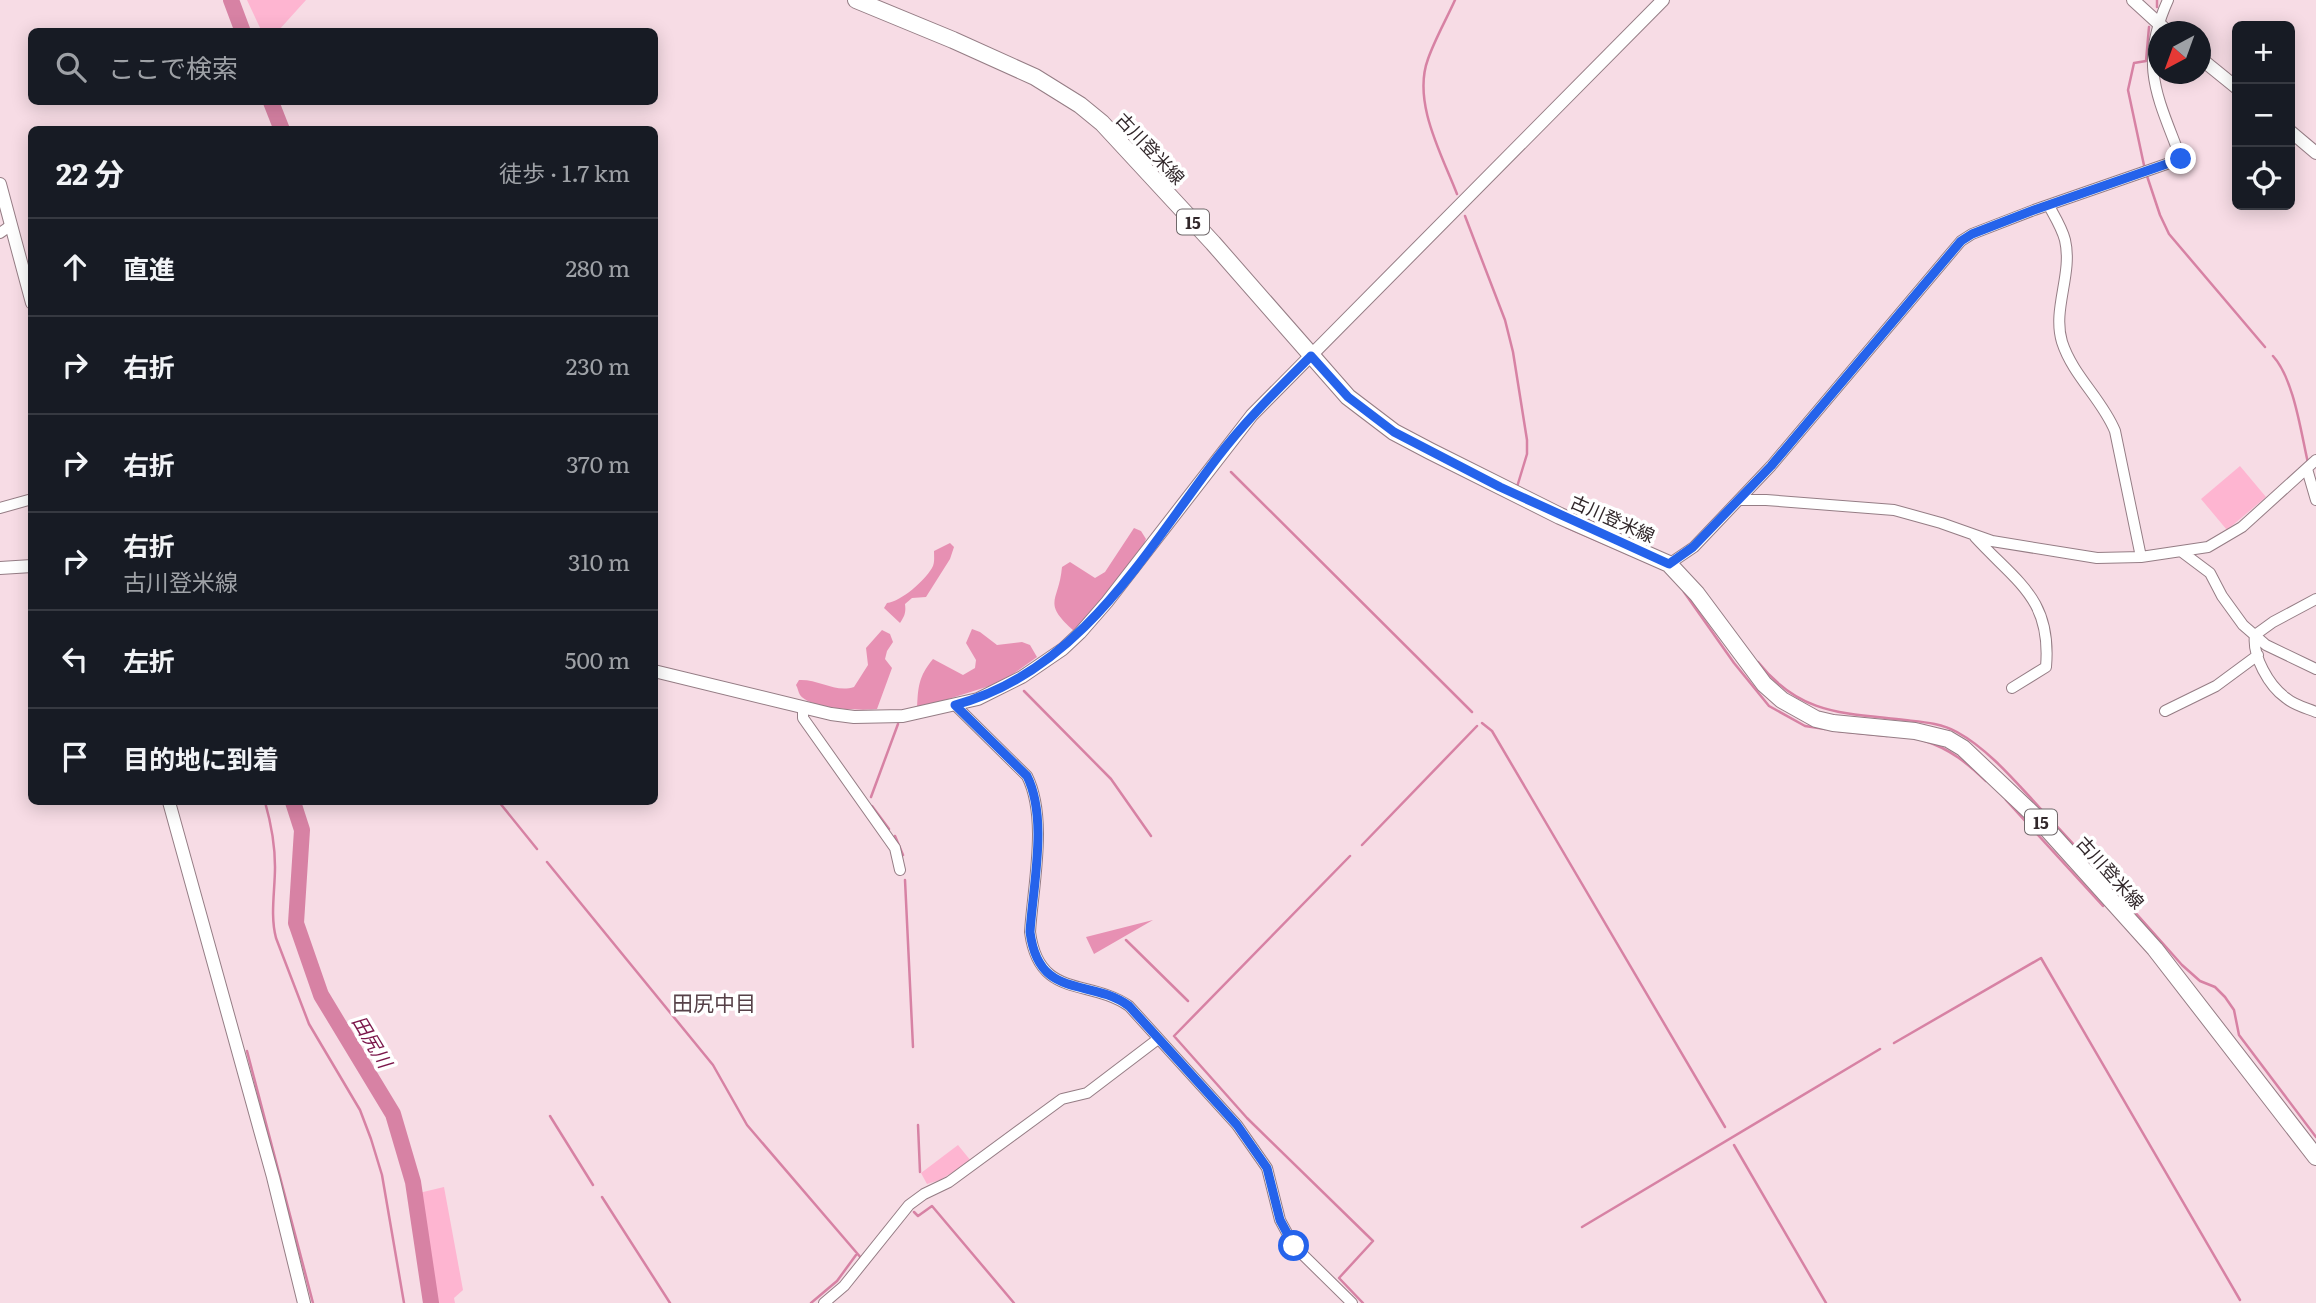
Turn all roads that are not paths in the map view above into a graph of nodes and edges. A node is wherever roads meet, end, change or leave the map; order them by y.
1 (856, 0) edge
2 (1663, 0) edge
3 (2133, 0) edge
4 (2168, 0) edge
5 (2156, 21) edge
6 (2165, 21) edge
7 (2211, 67) edge
8 (2154, 84) edge
9 (2232, 84) edge
10 (2295, 135) edge
11 (2316, 153) edge
12 (0, 184) edge
13 (2049, 206) junction
14 (5, 230) edge
15 (28, 292) edge
16 (1311, 356) junction
17 (2311, 465) edge
18 (28, 500) edge
19 (1738, 500) junction
20 (2316, 500) edge
21 (0, 508) edge
22 (1973, 534) junction
23 (2182, 551) junction
24 (2141, 557) junction
25 (1669, 564) junction
26 (28, 566) edge
27 (0, 568) edge
28 (2316, 599) edge
29 (2255, 635) junction
30 (2258, 655) junction
31 (2316, 669) edge
32 (658, 672) edge
33 (2012, 688) dead end
34 (955, 705) junction
35 (803, 707) junction
36 (2165, 711) dead end
37 (2316, 712) edge
38 (170, 805) edge
39 (900, 870) dead end
40 (1158, 1039) junction
41 (2316, 1157) edge
42 (304, 1303) edge
43 (824, 1303) edge
44 (1352, 1303) edge

1 - 16 main road, 古川登米線 / 15
2 - 16 street
3 - 5 street
4 - 6 street
7 - 9 street
8 - 13 street
10 - 11 street
12 - 14 street
13 - 19 street
13 - 24 street
14 - 15 street
16 - 25 main road, 古川登米線 / 15
16 - 34 street
17 - 20 street
17 - 23 street
18 - 21 street
19 - 22 street
19 - 25 street
22 - 24 street
22 - 33 street
23 - 24 street
23 - 29 street
25 - 41 main road, 古川登米線 / 15
26 - 27 street
28 - 29 street
29 - 30 street
29 - 31 street
30 - 36 street
30 - 37 street
32 - 35 street
34 - 35 street
34 - 40 street
35 - 39 street
38 - 42 street
40 - 43 street
40 - 44 street

